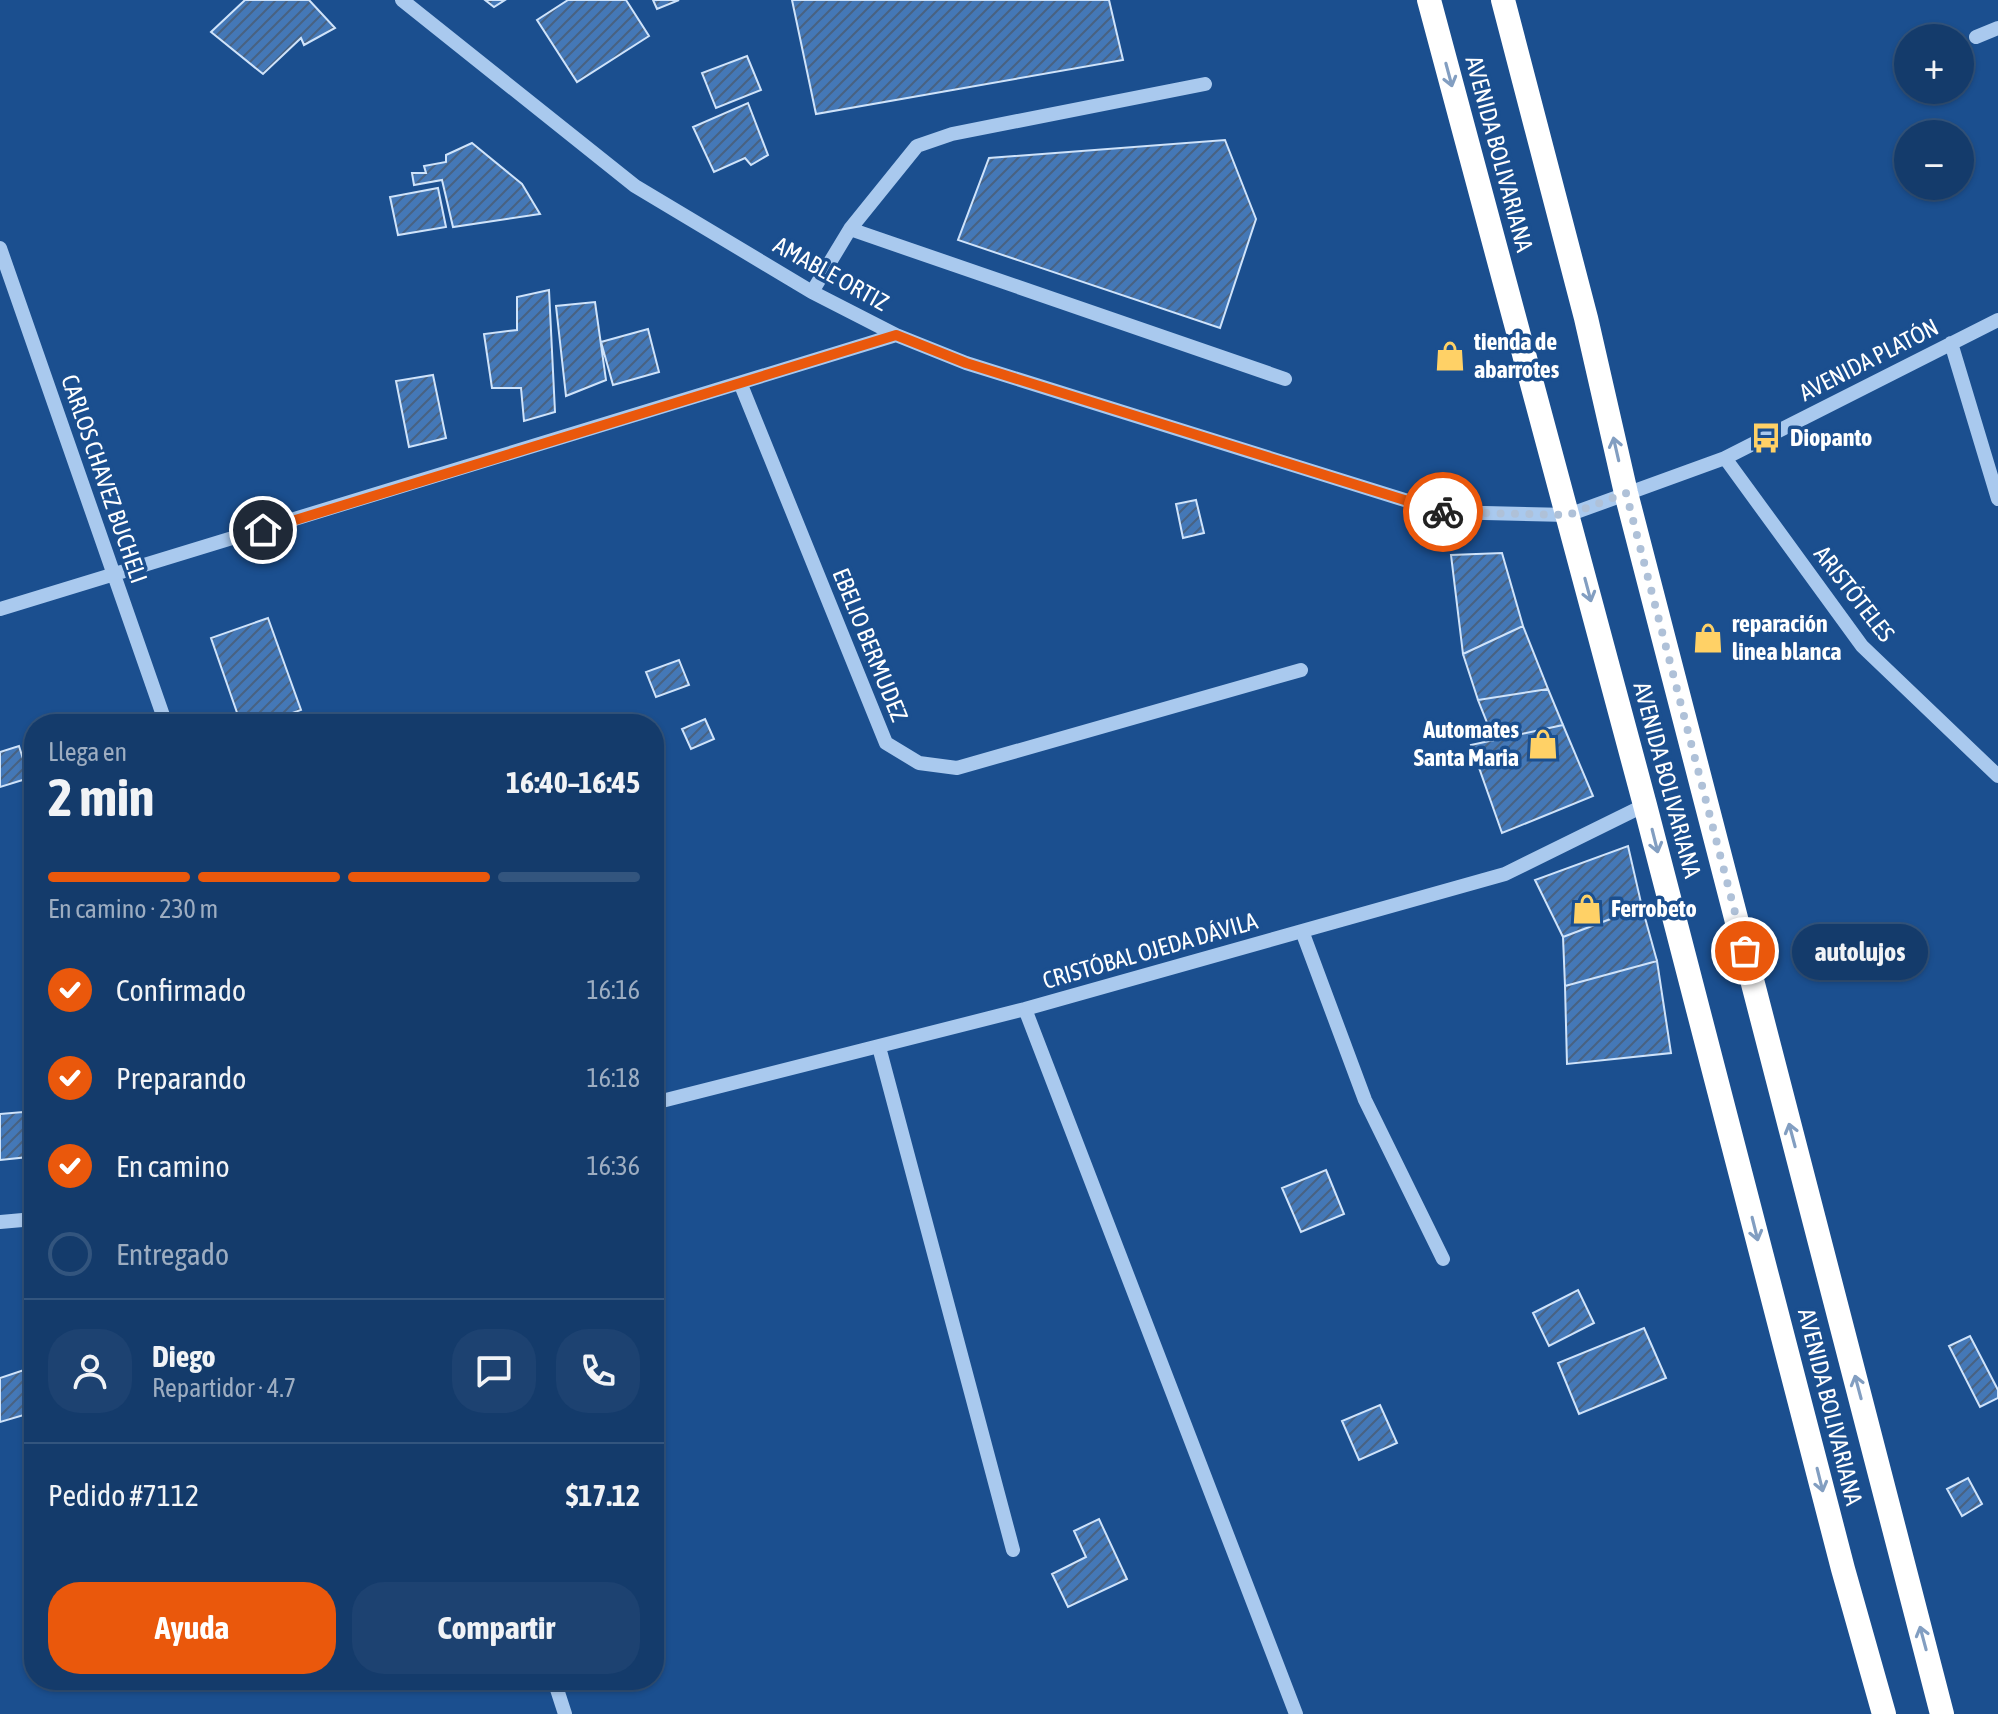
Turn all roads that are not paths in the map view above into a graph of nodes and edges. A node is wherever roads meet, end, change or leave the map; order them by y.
1 (402, 0) edge
2 (1429, 0) edge
3 (1503, 0) edge
4 (1998, 28) edge
5 (1976, 37) dead end
6 (1205, 84) dead end
7 (850, 229) junction
8 (0, 248) edge
9 (812, 292) junction
10 (1998, 320) edge
11 (896, 335) junction
12 (1951, 343) junction
13 (1285, 379) dead end
14 (741, 385) junction
15 (1725, 458) junction
16 (1626, 493) junction
17 (1998, 499) edge
18 (1568, 515) junction
19 (114, 575) junction
20 (0, 609) edge
21 (1301, 670) dead end
22 (163, 714) edge
23 (1998, 776) edge
24 (1645, 805) junction
25 (1302, 931) junction
26 (1025, 1009) junction
27 (879, 1047) junction
28 (664, 1101) edge
29 (24, 1220) edge
30 (0, 1222) edge
31 (1443, 1259) dead end
32 (1013, 1550) dead end
33 (557, 1690) edge
34 (565, 1714) edge
35 (1296, 1714) edge
36 (1884, 1714) edge
37 (1942, 1714) edge

1 - 9 street, AMABLE ORTIZ
2 -> 18 highway, AVENIDA BOLIVARIANA
16 -> 3 highway, AVENIDA BOLIVARIANA
4 - 5 street
6 - 7 street
7 - 9 street
7 - 13 street
8 - 19 street, CARLOS CHAVEZ BUCHELI
9 - 11 street, AMABLE ORTIZ
10 - 12 street, AVENIDA PLATÓN
11 - 14 street
11 - 18 street, AMABLE ORTIZ
12 - 15 street, AVENIDA PLATÓN
12 - 17 street
14 - 19 street
14 - 21 street, EBELIO BERMUDEZ
15 - 16 street, AVENIDA PLATÓN
15 - 23 street, ARISTÓTELES
16 - 18 street, AMABLE ORTIZ
37 -> 16 highway, AVENIDA BOLIVARIANA
18 -> 24 highway, AVENIDA BOLIVARIANA
19 - 20 street
19 - 22 street, CARLOS CHAVEZ BUCHELI
24 - 25 street, CRISTÓBAL OJEDA DÁVILA
24 -> 36 highway, AVENIDA BOLIVARIANA
25 - 26 street, CRISTÓBAL OJEDA DÁVILA
25 - 31 street
26 - 27 street, CRISTÓBAL OJEDA DÁVILA
26 - 35 street
27 - 28 street, CRISTÓBAL OJEDA DÁVILA
27 - 32 street
29 - 30 street
33 - 34 street

